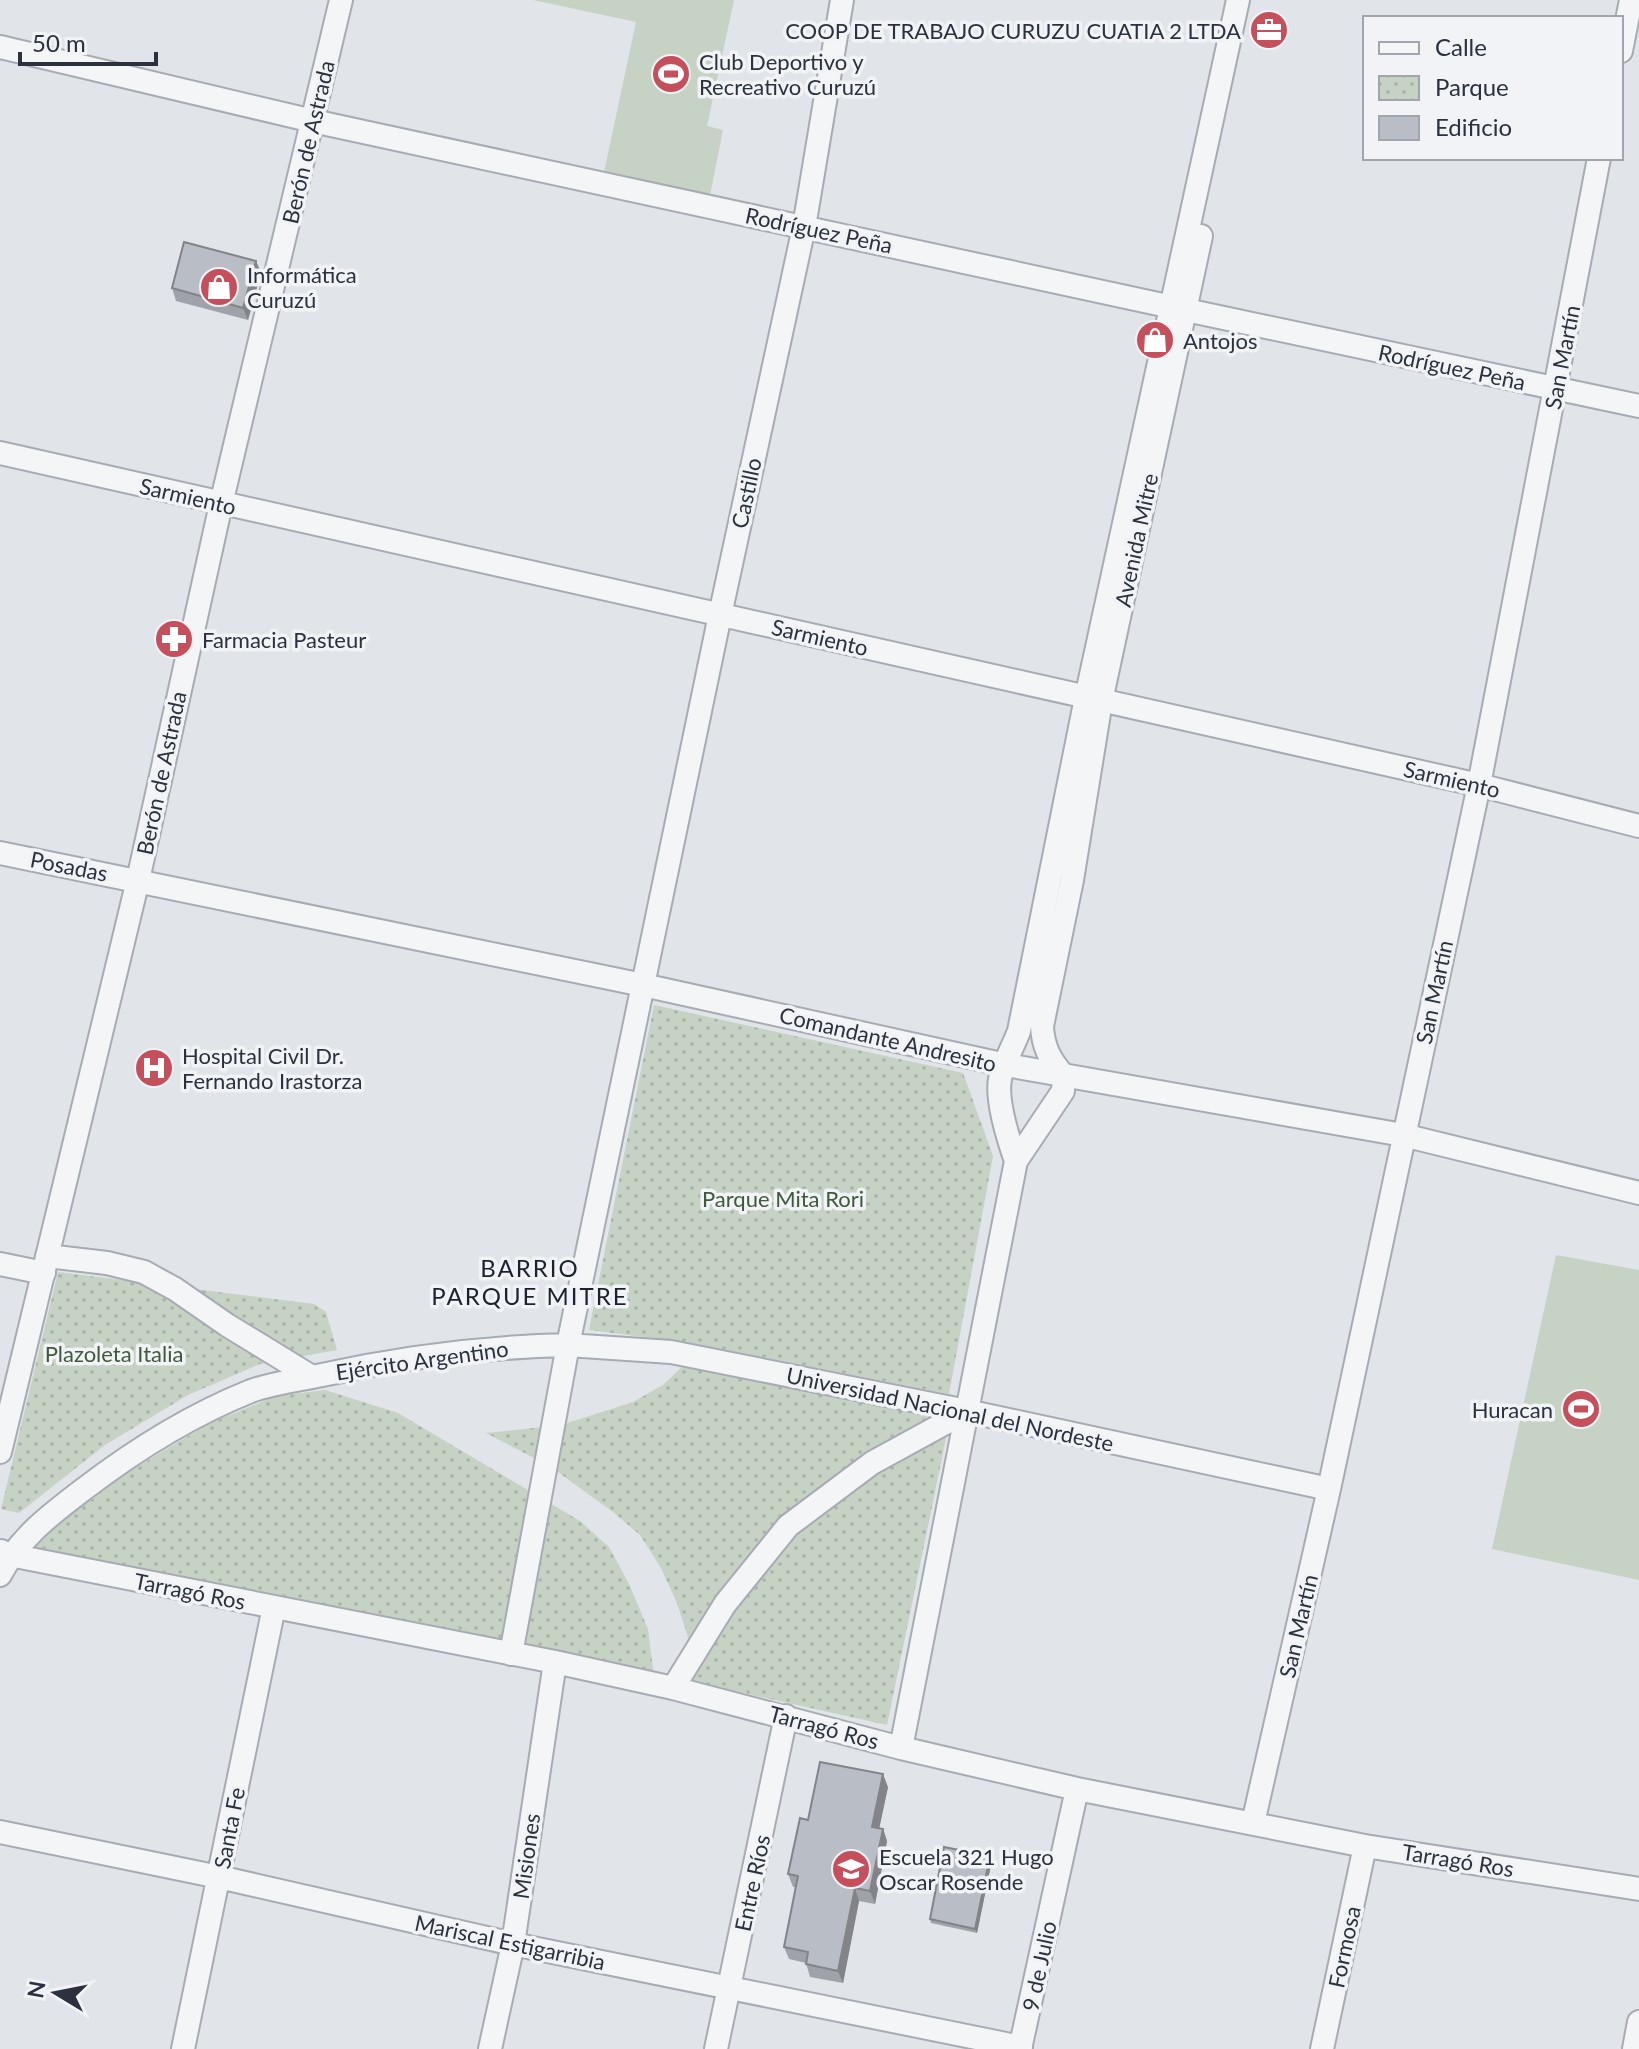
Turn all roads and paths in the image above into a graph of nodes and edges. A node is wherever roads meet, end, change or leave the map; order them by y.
1 (341, 0) edge
2 (842, 0) edge
3 (1238, 0) edge
4 (1252, 0) edge
5 (1630, 2) edge
6 (1623, 40) edge
7 (0, 47) edge
8 (313, 121) junction
9 (1599, 160) edge
10 (804, 227) junction
11 (1178, 308) junction
12 (1556, 389) junction
13 (1639, 406) edge
14 (0, 453) edge
15 (221, 504) junction
16 (720, 615) junction
17 (1094, 699) junction
18 (1479, 785) junction
19 (1639, 826) edge
20 (0, 853) edge
21 (138, 880) junction
22 (643, 985) junction
23 (1006, 1065) junction
24 (1064, 1076) junction
25 (1403, 1135) junction
26 (1016, 1161) junction
27 (1639, 1193) edge
28 (0, 1264) edge
29 (45, 1265) junction
30 (568, 1345) junction
31 (312, 1377) junction
32 (967, 1411) junction
33 (0, 1452) edge
34 (1329, 1489) junction
35 (3, 1560) edge
36 (274, 1607) junction
37 (511, 1654) junction
38 (555, 1662) junction
39 (673, 1688) junction
40 (786, 1716) junction
41 (901, 1748) junction
42 (1077, 1789) junction
43 (1253, 1823) junction
44 (0, 1832) edge
45 (1365, 1846) junction
46 (219, 1877) junction
47 (1639, 1889) edge
48 (513, 1944) junction
49 (730, 1989) junction
50 (1639, 2022) edge
51 (1021, 2048) edge
52 (183, 2049) edge
53 (490, 2049) edge
54 (716, 2049) edge
55 (1322, 2049) edge
56 (1634, 2049) edge

1 - 8 street, Berón de Astrada
2 - 10 street, Castillo
3 - 11 street, Avenida Mitre
4 - 11 street, Avenida Mitre
5 - 6 street
7 - 8 street, Rodríguez Peña
8 - 10 street, Rodríguez Peña
8 - 15 street, Berón de Astrada
9 - 12 street, San Martín
10 - 11 street, Rodríguez Peña
10 - 16 street, Castillo
11 - 12 street, Rodríguez Peña
11 - 17 street, Avenida Mitre
12 - 13 street, Rodríguez Peña
12 - 18 street, San Martín
14 - 15 street, Sarmiento
15 - 16 street, Sarmiento
15 - 21 street, Berón de Astrada
16 - 17 street, Sarmiento
16 - 22 street, Castillo
17 - 18 street, Sarmiento
17 - 23 street, Avenida Mitre
17 - 24 street, Avenida Mitre
18 - 19 street, Sarmiento
18 - 25 street, San Martín
20 - 21 street, Posadas
21 - 22 street, Comandante Andresito
21 - 29 street, Berón de Astrada
22 - 23 street, Comandante Andresito
22 - 30 street
23 - 24 street, Comandante Andresito
23 - 26 street, Avenida Mitre
24 - 25 street, Comandante Andresito
24 - 26 street
25 - 27 street, Comandante Andresito
25 - 34 street, San Martín
26 - 32 street
28 - 29 street
29 - 31 street
29 - 33 street, Berón de Astrada
30 - 31 street, Ejército Argentino
30 - 32 street, Universidad Nacional del Nordeste
30 - 37 street
31 - 35 street, Ejército Argentino
32 - 34 street, Universidad Nacional del Nordeste
32 - 39 street
32 - 41 street
34 - 43 street, San Martín
35 - 36 street, Tarragó Ros
36 - 37 street, Tarragó Ros
36 - 46 street, Santa Fe
37 - 38 street, Tarragó Ros
38 - 39 street, Tarragó Ros
38 - 48 street, Misiones
39 - 40 street, Tarragó Ros
40 - 41 street, Tarragó Ros
40 - 49 street, Entre Ríos
41 - 42 street, Tarragó Ros
42 - 43 street, Tarragó Ros
42 - 51 street, 9 de Julio
43 - 45 street, Tarragó Ros
44 - 46 street, Mariscal Estigarribia
45 - 47 street, Tarragó Ros
45 - 55 street, Formosa
46 - 48 street, Mariscal Estigarribia
46 - 52 street, Santa Fe
48 - 49 street, Mariscal Estigarribia
48 - 53 street, Misiones
49 - 51 street, Mariscal Estigarribia
49 - 54 street, Entre Ríos
50 - 56 street

